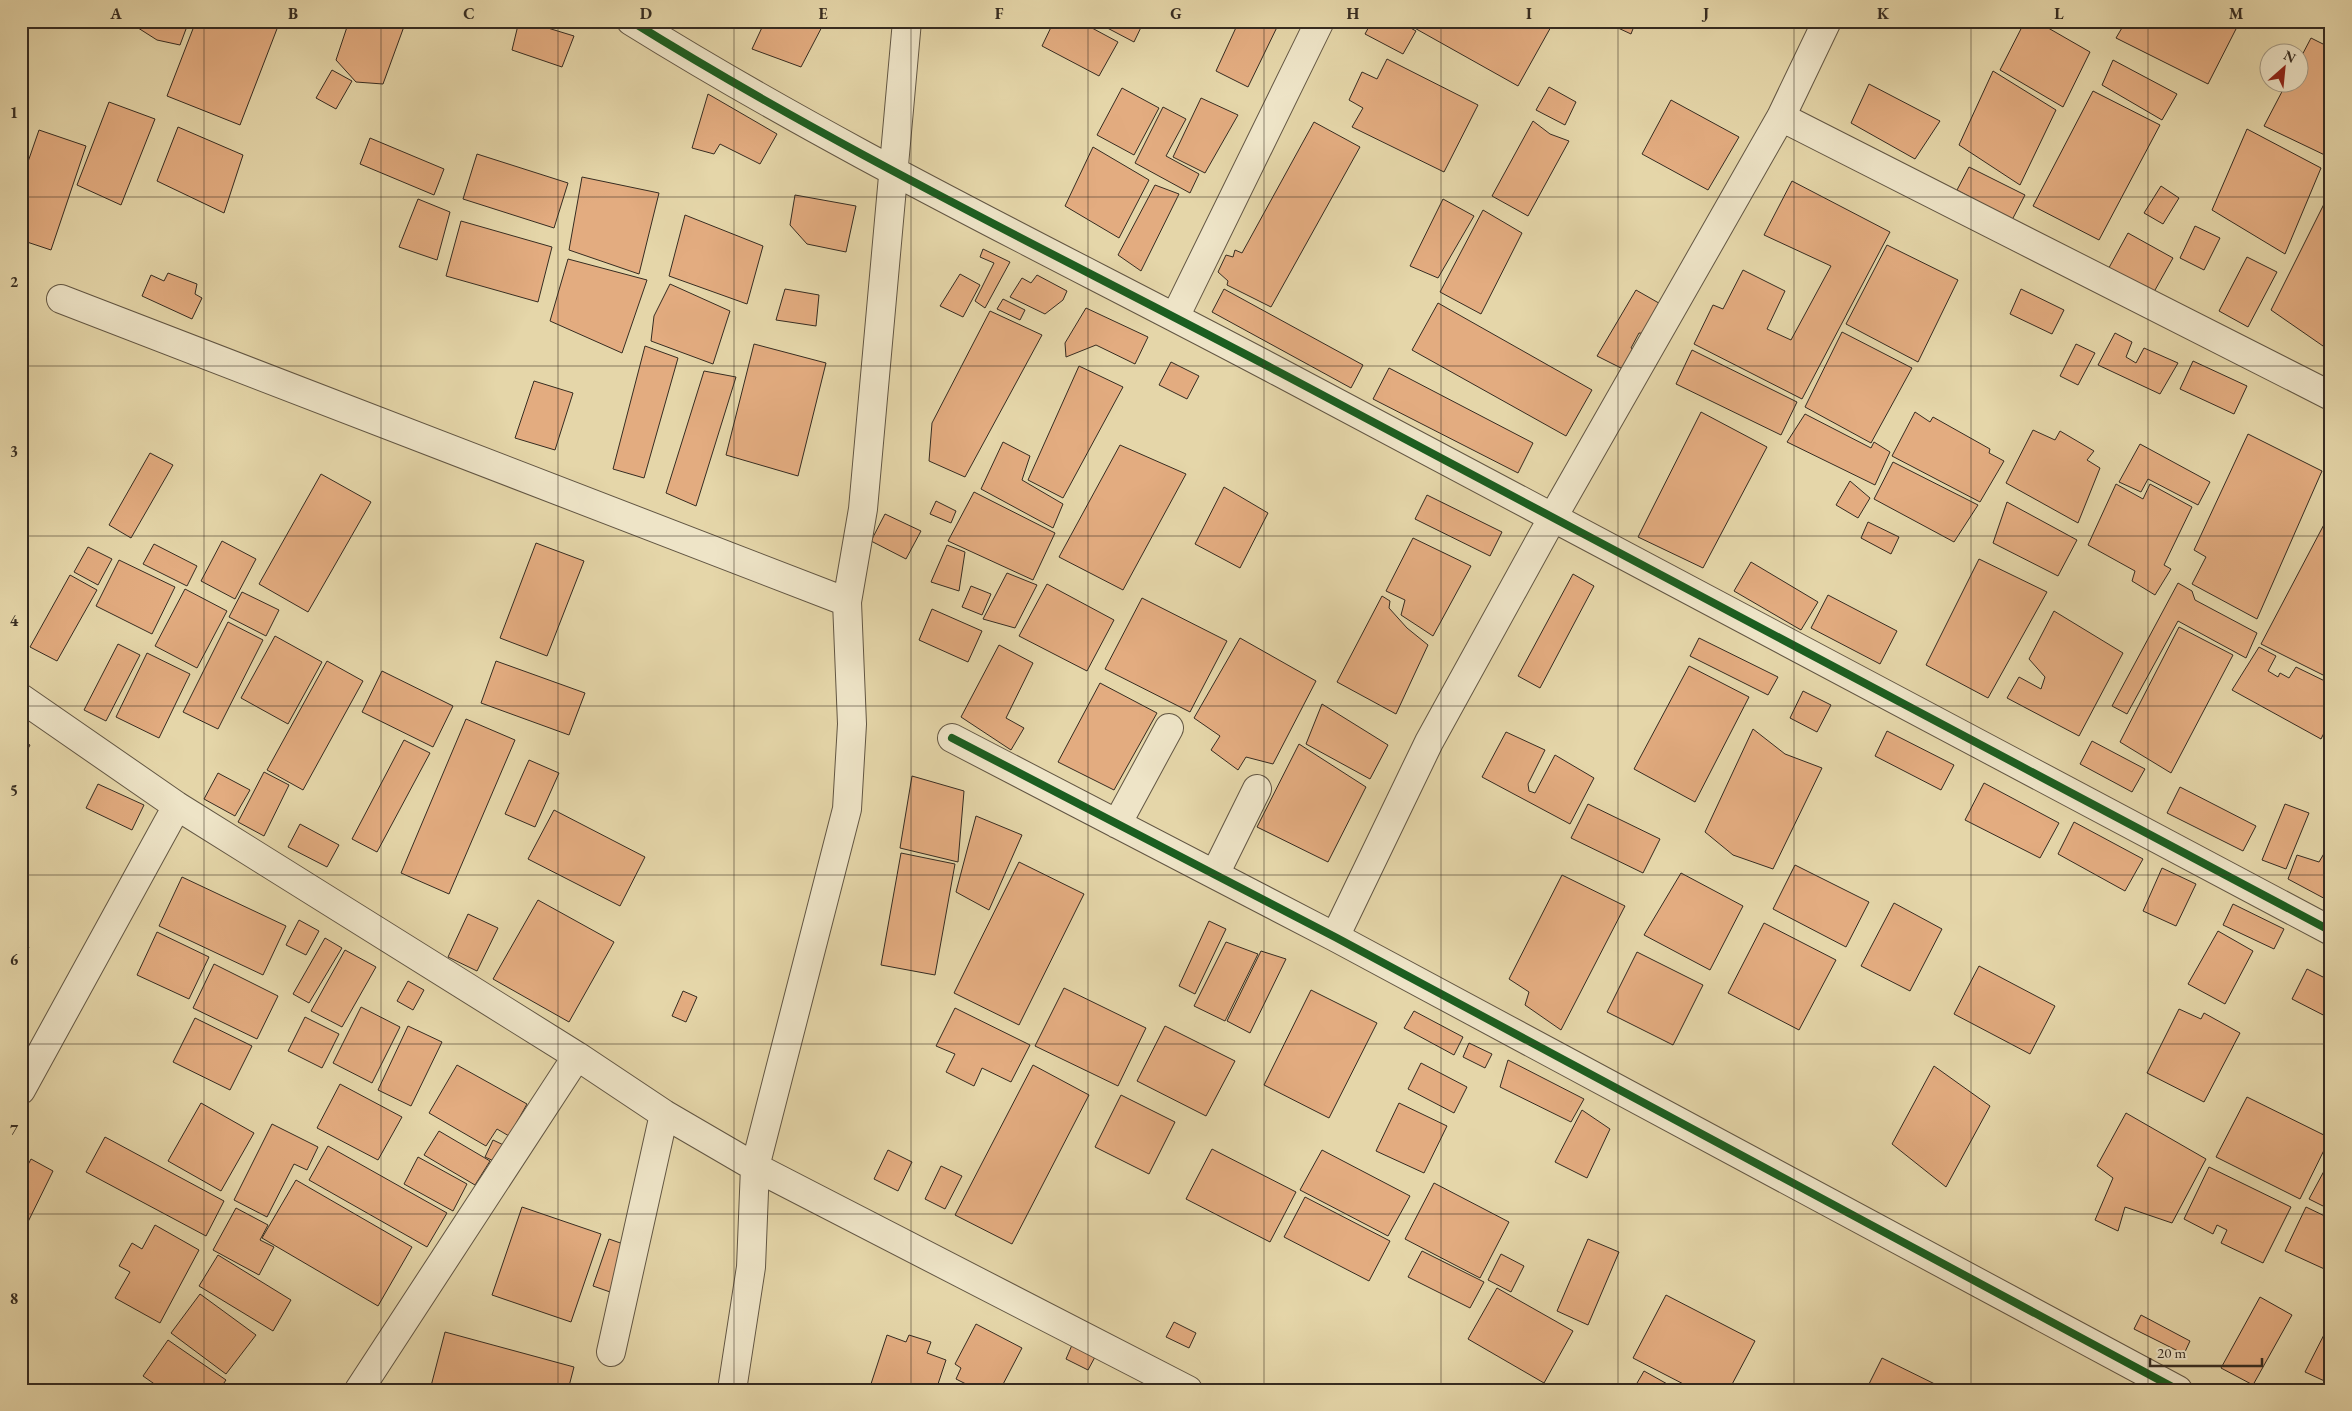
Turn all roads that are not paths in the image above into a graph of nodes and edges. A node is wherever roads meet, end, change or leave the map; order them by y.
1 (632, 21) edge
2 (907, 21) edge
3 (1320, 21) edge
4 (1827, 21) edge
5 (1782, 117) junction
6 (892, 170) junction
7 (61, 299) dead end
8 (1176, 317) junction
9 (2331, 396) edge
10 (1553, 517) junction
11 (847, 602) junction
12 (21, 698) edge
13 (1169, 728) dead end
14 (952, 738) dead end
15 (1257, 789) dead end
16 (177, 806) junction
17 (1117, 824) junction
18 (1215, 874) junction
19 (2331, 931) edge
20 (1335, 937) junction
21 (577, 1056) junction
22 (21, 1090) edge
23 (664, 1114) junction
24 (755, 1167) junction
25 (611, 1352) dead end
26 (359, 1390) edge
27 (732, 1390) edge
28 (1188, 1390) edge
29 (2178, 1390) edge

1 - 6 street
2 - 6 street
3 - 8 street
4 - 5 street
5 - 9 street
5 - 10 street
6 - 8 street
6 - 11 street
7 - 11 street
8 - 10 street
10 - 19 street
10 - 20 street
11 - 24 street
12 - 16 street
13 - 17 street
14 - 17 street
15 - 18 street
16 - 21 street
16 - 22 street
17 - 18 street
18 - 20 street
20 - 29 street
21 - 23 street
21 - 26 street
23 - 24 street
23 - 25 street
24 - 27 street
24 - 28 street

